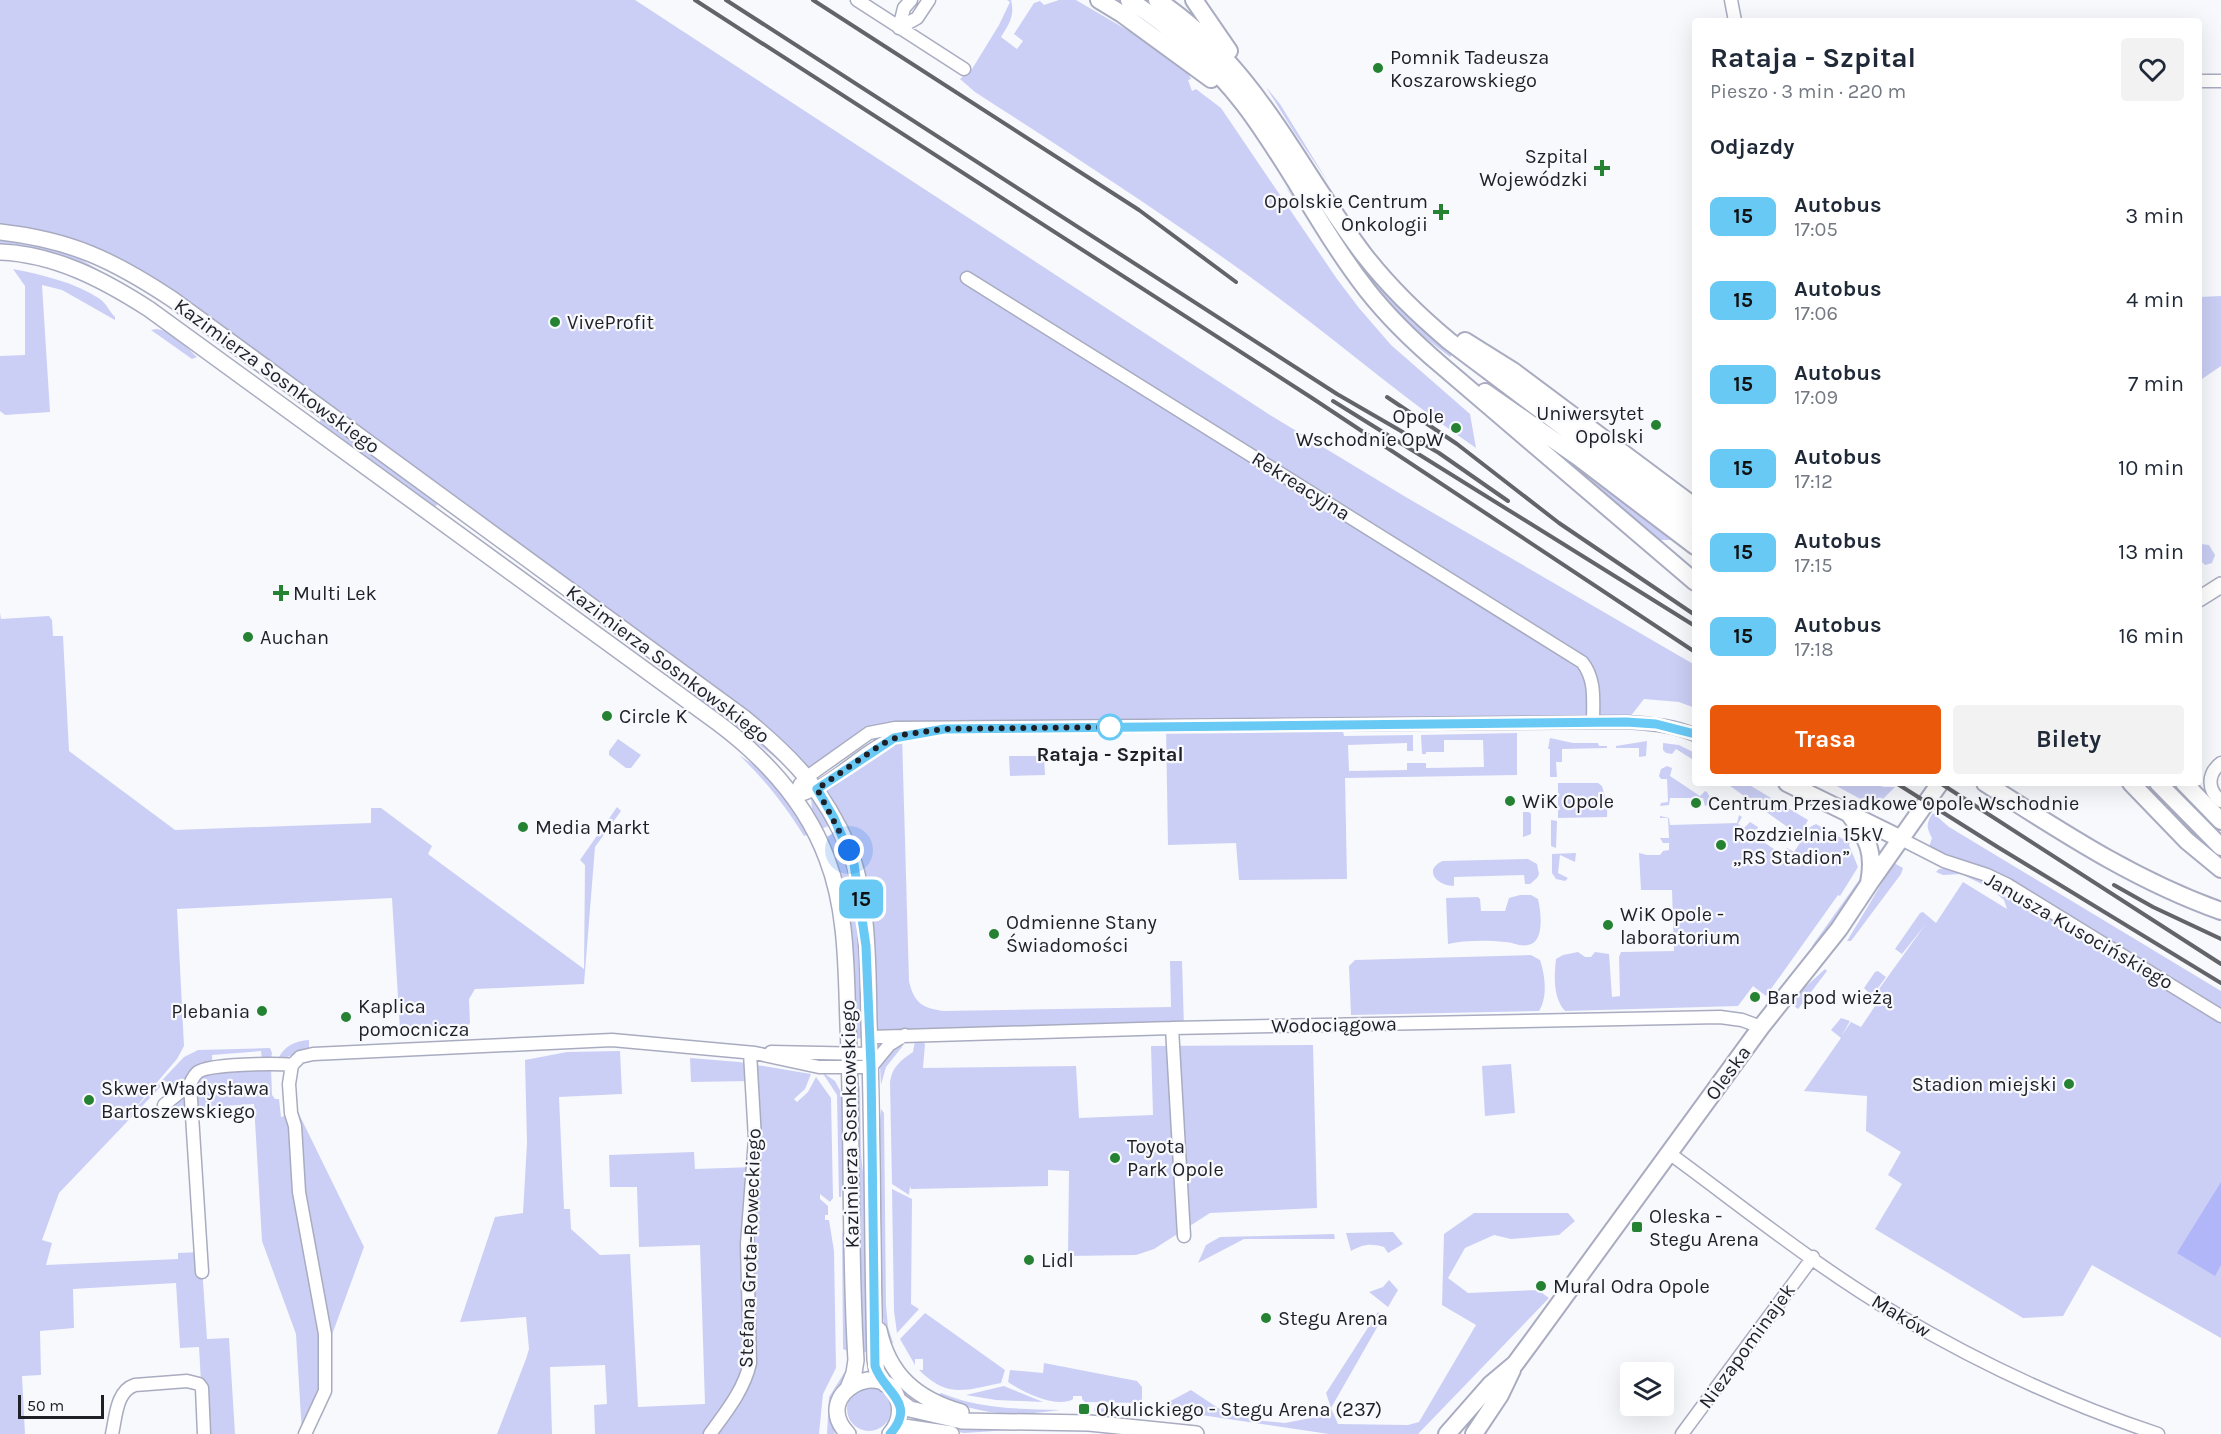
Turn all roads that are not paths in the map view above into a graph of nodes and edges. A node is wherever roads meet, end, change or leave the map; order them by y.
1 (857, 0) edge
2 (910, 0) edge
3 (929, 0) edge
4 (1099, 0) edge
5 (1129, 0) edge
6 (1157, 0) edge
7 (1194, 0) edge
8 (1731, 0) edge
9 (1734, 18) edge
10 (899, 28) junction
11 (964, 69) dead end
12 (1238, 71) junction
13 (2202, 81) edge
14 (2221, 81) edge
15 (1244, 104) junction
16 (0, 232) edge
17 (0, 252) edge
18 (967, 278) dead end
19 (1417, 313) junction
20 (1455, 377) junction
21 (1692, 505) edge
22 (1692, 524) edge
23 (1692, 544) edge
24 (1692, 579) edge
25 (2221, 585) edge
26 (2202, 597) edge
27 (1593, 722) junction
28 (1692, 734) edge
29 (2221, 763) edge
30 (812, 783) junction
31 (1793, 786) edge
32 (1938, 786) edge
33 (1990, 786) edge
34 (2134, 786) edge
35 (2161, 786) edge
36 (2187, 786) edge
37 (794, 797) junction
38 (2221, 801) edge
39 (1850, 815) junction
40 (2221, 821) edge
41 (1901, 839) junction
42 (2221, 847) edge
43 (2221, 869) edge
44 (1869, 884) junction
45 (2221, 911) edge
46 (2221, 1016) edge
47 (1761, 1027) junction
48 (1172, 1028) junction
49 (905, 1035) junction
50 (870, 1037) junction
51 (752, 1053) junction
52 (850, 1061) junction
53 (870, 1061) junction
54 (292, 1065) junction
55 (190, 1084) junction
56 (164, 1105) dead end
57 (1669, 1153) junction
58 (1184, 1236) dead end
59 (1812, 1257) junction
60 (202, 1272) dead end
61 (875, 1299) junction
62 (1515, 1364) junction
63 (885, 1384) junction
64 (848, 1388) junction
65 (898, 1400) junction
66 (1005, 1420) junction
67 (843, 1430) edge
68 (1150, 1431) edge
69 (892, 1432) edge
70 (112, 1434) edge
71 (204, 1434) edge
72 (305, 1434) edge
73 (711, 1434) edge
74 (951, 1434) edge
75 (1196, 1434) edge
76 (1447, 1434) edge
77 (1474, 1434) edge
78 (1682, 1434) edge
79 (2158, 1434) edge

1 - 10 street
2 - 10 street
3 - 10 street
4 - 15 main road
5 - 15 main road
6 - 12 main road
7 - 12 main road
8 - 9 street
10 - 11 street
12 - 19 main road
13 - 14 street
15 - 20 main road
16 - 30 street, Kazimierza Sosnkowskiego
17 - 37 street, Kazimierza Sosnkowskiego
18 - 27 street, Rekreacyjna
19 - 21 main road
19 - 22 main road
20 - 23 main road
20 - 24 main road
25 - 26 street
27 - 28 street
27 - 30 street
29 - 38 street
30 - 37 street
30 - 50 street, Kazimierza Sosnkowskiego
31 - 39 main road
32 - 41 main road, Oleska
33 - 45 main road
34 - 43 main road
35 - 42 main road
36 - 40 main road
37 - 52 street, Kazimierza Sosnkowskiego
39 - 41 main road
39 - 44 main road
41 - 44 main road, Oleska
41 - 46 street, Janusza Kusocińskiego
44 - 47 main road, Oleska
47 - 48 street, Wodociągowa
47 - 57 main road, Oleska
48 - 49 street, Wodociągowa
48 - 58 street
49 - 50 street, Wodociągowa
49 - 53 street
50 - 53 street, Kazimierza Sosnkowskiego
51 - 52 street
51 - 54 street
51 - 73 street, Stefana Grota-Roweckiego
52 - 53 street
52 - 64 street, Kazimierza Sosnkowskiego
53 - 61 street, Kazimierza Sosnkowskiego
54 - 55 street
54 - 72 street
55 - 56 street
55 - 60 street
57 - 59 street, Maków
57 - 62 main road, Oleska
59 - 78 street, Niezapominajek
59 - 79 street, Maków
61 - 63 street, Kazimierza Sosnkowskiego
61 - 66 street
62 - 76 main road, Oleska
62 - 77 main road, Oleska
63 - 64 street
63 - 65 street, Kazimierza Sosnkowskiego
64 - 67 street, Kazimierza Sosnkowskiego
65 - 66 street
65 - 69 street
66 - 68 street
68 - 75 street
69 - 74 street
70 - 71 street

